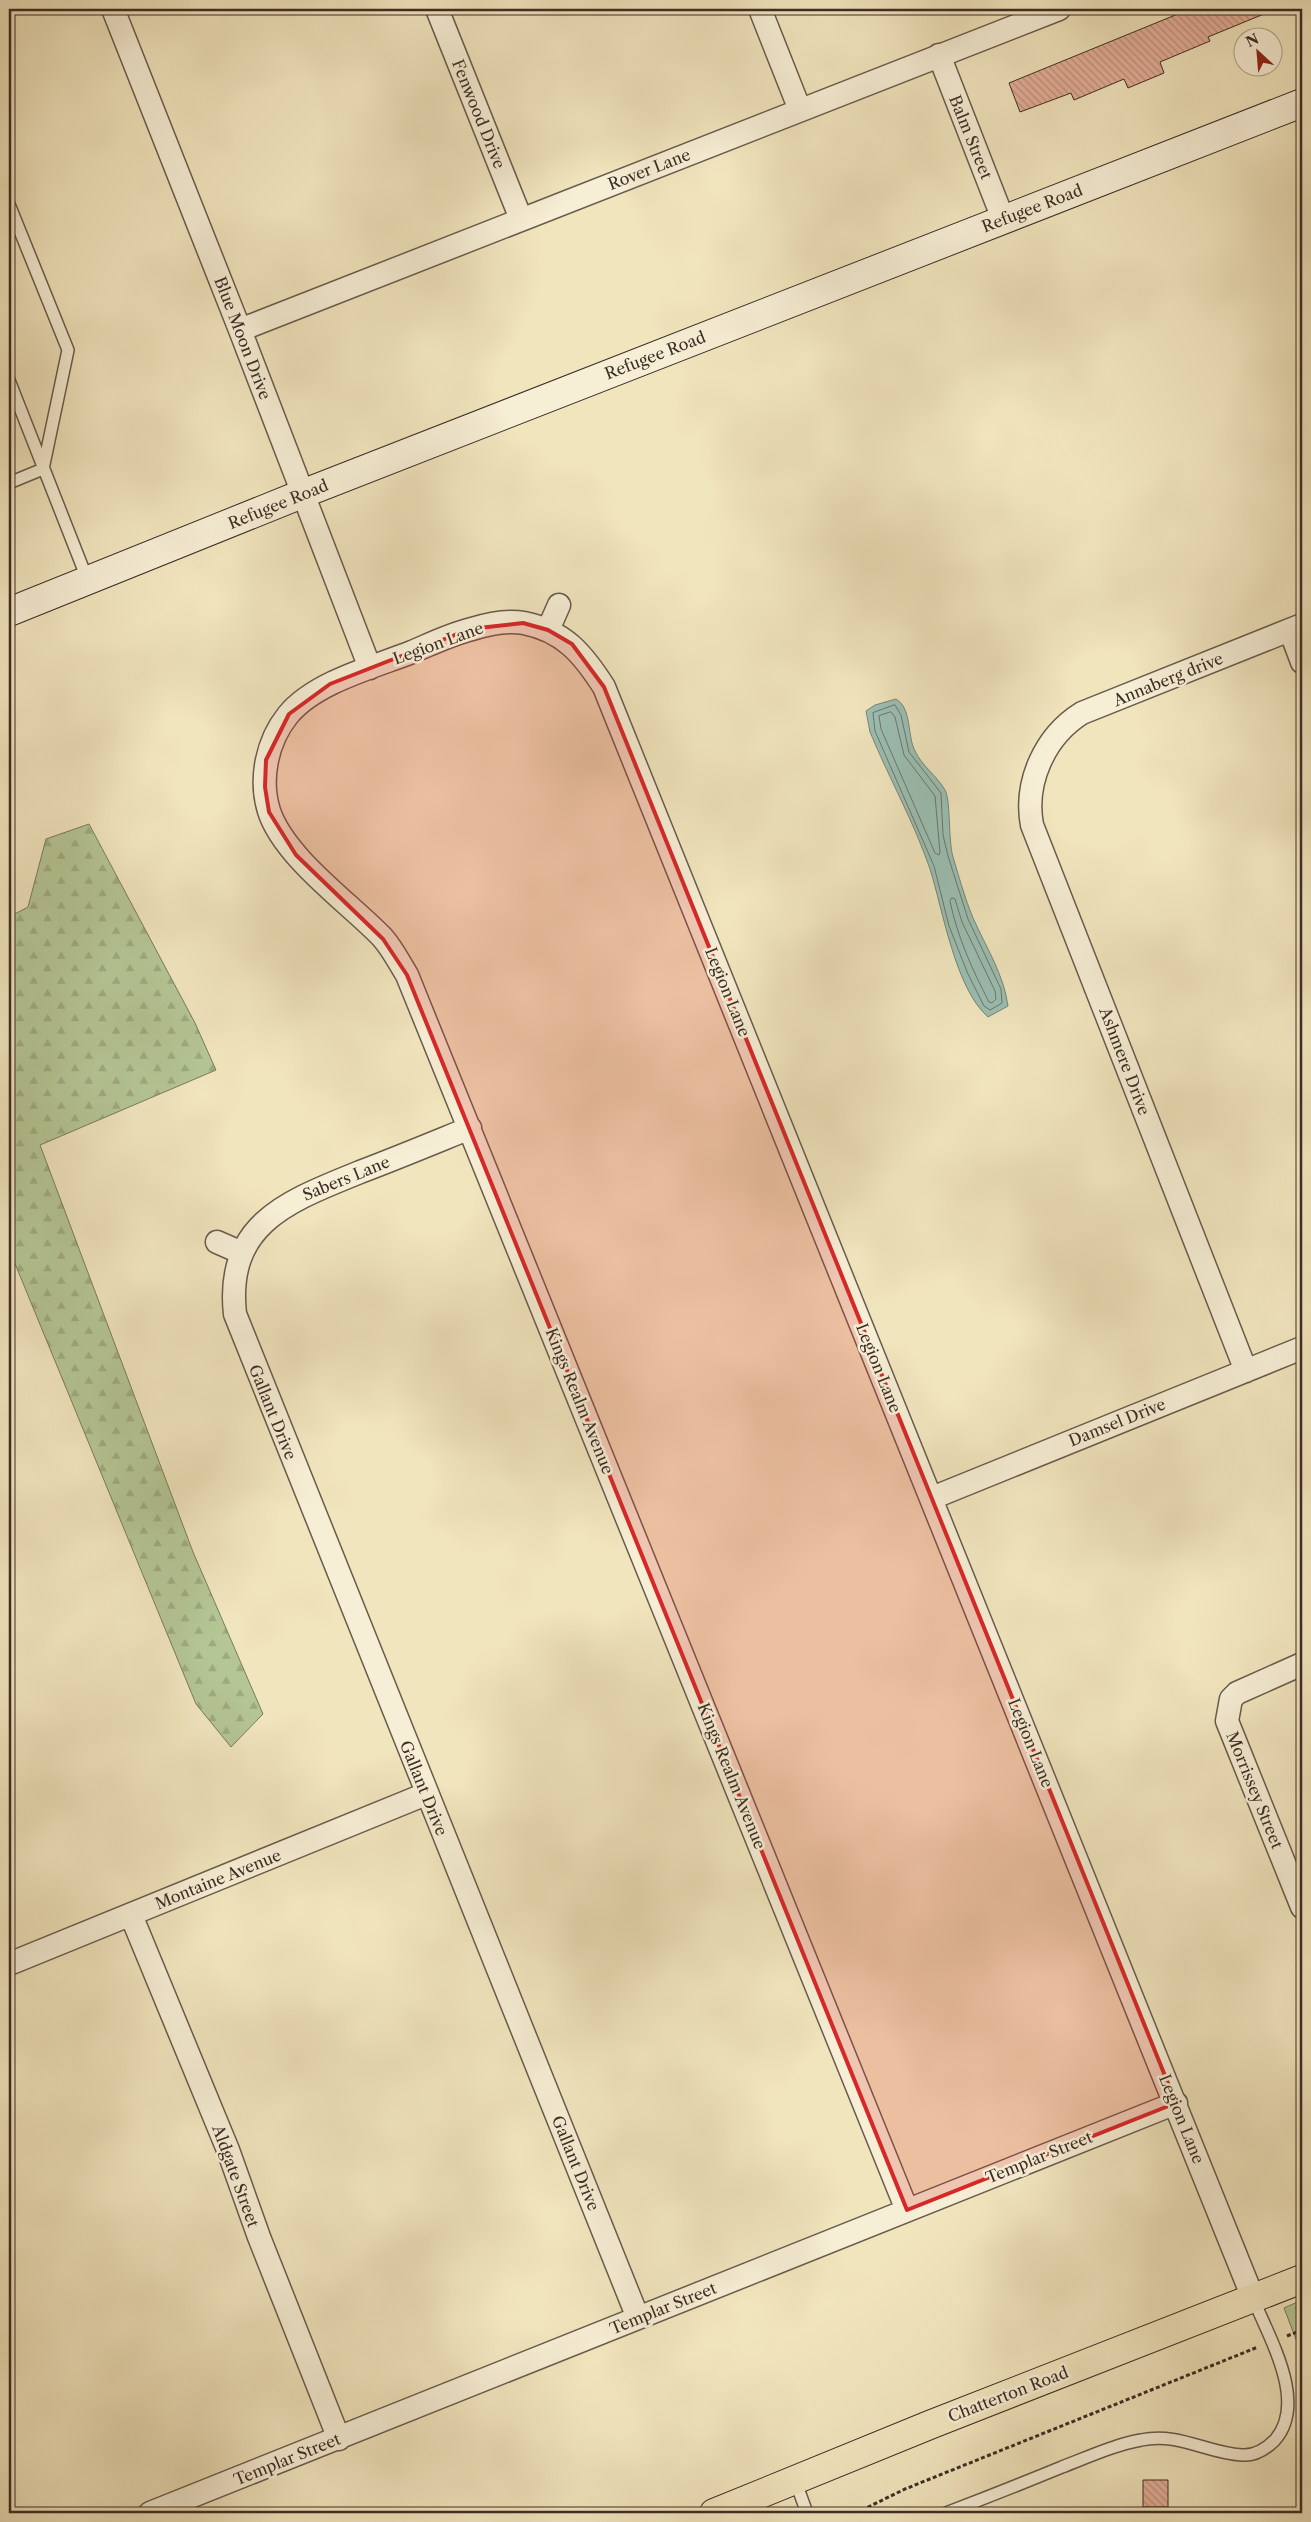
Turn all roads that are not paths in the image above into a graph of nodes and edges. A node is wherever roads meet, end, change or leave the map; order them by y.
1 (113, 9) edge
2 (437, 9) edge
3 (760, 9) edge
4 (1059, 9) edge
5 (939, 56) junction
6 (1302, 103) edge
7 (800, 110) junction
8 (9, 204) edge
9 (521, 219) junction
10 (1003, 219) junction
11 (240, 330) junction
12 (9, 380) edge
13 (43, 469) junction
14 (9, 483) edge
15 (302, 494) junction
16 (88, 580) junction
17 (559, 605) dead end
18 (9, 612) edge
19 (1296, 627) edge
20 (548, 630) junction
21 (1302, 662) edge
22 (370, 668) junction
23 (1046, 750) joint
24 (470, 1128) junction
25 (217, 1242) dead end
26 (242, 1254) junction
27 (1302, 1348) edge
28 (1246, 1370) junction
29 (932, 1498) junction
30 (1302, 1664) edge
31 (426, 1794) junction
32 (1302, 1908) edge
33 (130, 1914) junction
34 (9, 1964) edge
35 (1176, 2103) junction
36 (907, 2210) junction
37 (1302, 2279) edge
38 (1253, 2298) junction
39 (638, 2318) junction
40 (339, 2439) junction
41 (795, 2480) junction
42 (150, 2513) edge
43 (714, 2513) edge
44 (807, 2513) edge
45 (946, 2513) edge

1 - 11 street, Blue Moon Drive
2 - 9 street, Fenwood Drive
3 - 7 street
4 - 5 street, Rover Lane
5 - 7 street, Rover Lane
5 - 10 street, Balm Street
6 - 10 street, Refugee Road
7 - 9 street, Rover Lane
8 - 13 lane
9 - 11 street, Rover Lane
10 - 15 street, Refugee Road
11 - 15 street, Blue Moon Drive
12 - 13 lane
13 - 14 lane
13 - 16 lane
15 - 16 street, Refugee Road
15 - 22 street, Blue Moon Drive
16 - 18 street, Refugee Road
17 - 20 street
19 - 21 street
19 - 23 street, Annaberg drive
20 - 22 street, Legion Lane
20 - 29 street, Legion Lane
22 - 24 street, Kings Realm Avenue
23 - 28 street, Ashmere Drive
24 - 26 street, Sabers Lane
24 - 36 street, Kings Realm Avenue
25 - 26 street
26 - 31 street, Gallant Drive
27 - 28 street, Damsel Drive
28 - 29 street, Damsel Drive
29 - 35 street, Legion Lane
30 - 32 street, Morrissey Street
31 - 33 street, Montaine Avenue
31 - 39 street, Gallant Drive
33 - 34 street, Montaine Avenue
33 - 40 street, Aldgate Street
35 - 36 street, Templar Street
35 - 38 street, Legion Lane
36 - 39 street, Templar Street
37 - 38 main road, Chatterton Road
38 - 41 main road, Chatterton Road
38 - 45 lane
39 - 40 street, Templar Street
40 - 42 street, Templar Street
41 - 43 main road, Chatterton Road
41 - 44 lane

